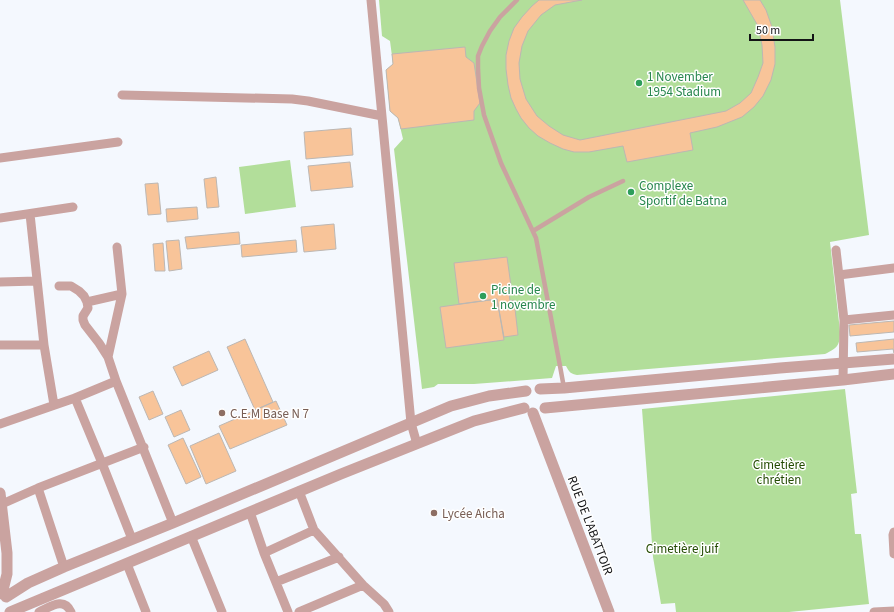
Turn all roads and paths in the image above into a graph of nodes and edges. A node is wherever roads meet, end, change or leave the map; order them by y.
1 (371, 0) edge
2 (517, 0) edge
3 (122, 95) dead end
4 (382, 116) junction
5 (118, 142) dead end
6 (0, 158) edge
7 (623, 181) dead end
8 (73, 207) dead end
9 (30, 214) junction
10 (0, 218) edge
11 (532, 231) junction
12 (117, 246) dead end
13 (836, 250) dead end
14 (894, 268) edge
15 (839, 275) junction
16 (37, 281) junction
17 (0, 282) edge
18 (59, 286) dead end
19 (122, 294) junction
20 (87, 302) junction
21 (894, 315) edge
22 (844, 320) junction
23 (0, 345) edge
24 (44, 345) junction
25 (108, 357) junction
26 (894, 359) edge
27 (843, 363) junction
28 (894, 374) edge
29 (843, 380) junction
30 (116, 381) junction
31 (564, 388) junction
32 (540, 389) junction
33 (526, 391) junction
34 (75, 398) junction
35 (54, 405) junction
36 (545, 408) junction
37 (529, 410) junction
38 (411, 423) junction
39 (0, 424) edge
40 (417, 444) junction
41 (144, 447) junction
42 (102, 463) junction
43 (38, 488) junction
44 (300, 491) junction
45 (0, 493) edge
46 (2, 504) junction
47 (250, 512) junction
48 (173, 523) junction
49 (314, 530) junction
50 (894, 532) edge
51 (191, 536) junction
52 (132, 539) junction
53 (264, 552) junction
54 (894, 554) edge
55 (339, 557) junction
56 (127, 564) junction
57 (64, 567) junction
58 (276, 582) junction
59 (363, 585) junction
60 (3, 594) edge
61 (894, 611) edge
62 (10, 612) edge
63 (39, 612) edge
64 (71, 612) edge
65 (146, 612) edge
66 (222, 612) edge
67 (288, 612) edge
68 (299, 612) edge
69 (389, 612) edge
70 (609, 612) edge
71 (874, 612) edge

1 - 4 street
2 - 11 lane
3 - 4 street
4 - 38 street
5 - 6 street
7 - 11 lane
8 - 9 street
9 - 10 street
9 - 16 street
11 - 31 lane
12 - 19 street
13 - 15 street
14 - 15 street
15 - 22 street
16 - 17 street
16 - 24 street
18 - 20 street
19 - 20 street
19 - 25 street
20 - 25 street
21 - 22 street
22 - 27 street
23 - 24 street
24 - 35 street
25 - 30 street
26 - 27 street
27 - 29 street
27 - 31 street
28 - 29 street
29 - 36 street
30 - 34 street
30 - 41 street
31 - 32 street
32 - 33 street
32 - 36 street
33 - 37 street
33 - 38 street
34 - 35 street
34 - 42 street
35 - 39 street
36 - 37 street
37 - 40 street
37 - 70 street, RUE DE L'ABATTOIR
38 - 40 street
38 - 48 street
40 - 44 street
41 - 42 street
41 - 48 street
42 - 43 street
42 - 52 street
43 - 46 street
43 - 57 street
44 - 47 street
44 - 49 street
45 - 46 street
46 - 60 street
47 - 51 street
47 - 53 street
48 - 52 street
49 - 53 street
49 - 55 street
50 - 54 street
51 - 56 street
51 - 66 street
52 - 57 street
53 - 58 street
55 - 58 street
55 - 59 street
56 - 62 street
56 - 65 street
57 - 60 street
58 - 67 street
59 - 68 street
59 - 69 street
60 - 62 street
61 - 71 street
63 - 64 street

